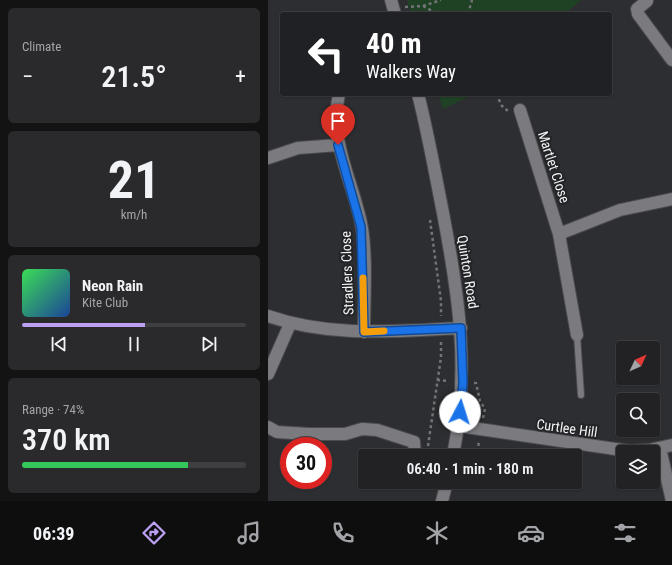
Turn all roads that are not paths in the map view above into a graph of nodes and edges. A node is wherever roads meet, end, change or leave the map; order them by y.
1 (647, 1) dead end
2 (672, 60) edge
3 (338, 96) edge
4 (418, 96) edge
5 (520, 110) road end
6 (338, 145) junction
7 (268, 158) edge
8 (672, 199) edge
9 (559, 234) junction
10 (268, 316) edge
11 (290, 324) junction
12 (461, 328) junction
13 (364, 332) junction
14 (576, 335) joint
15 (268, 374) edge
16 (581, 396) dead end
17 (459, 426) junction
18 (268, 427) edge
19 (666, 447) edge
20 (414, 449) edge
21 (454, 449) edge
22 (446, 489) edge
23 (442, 501) edge
24 (672, 501) edge

1 - 2 street
3 - 6 street, Stradlers Close
4 - 12 street, Quinton Road
5 - 9 street, Martlet Close
6 - 7 street
6 - 13 street, Stradlers Close
8 - 9 street
9 - 14 street, Martlet Close
10 - 11 street
11 - 13 street
11 - 15 street
12 - 13 street
12 - 17 street, Quinton Road
14 - 16 lane
17 - 19 street, Curtlee Hill
17 - 21 street, Quinton Road
18 - 20 street
19 - 24 street
22 - 23 street

